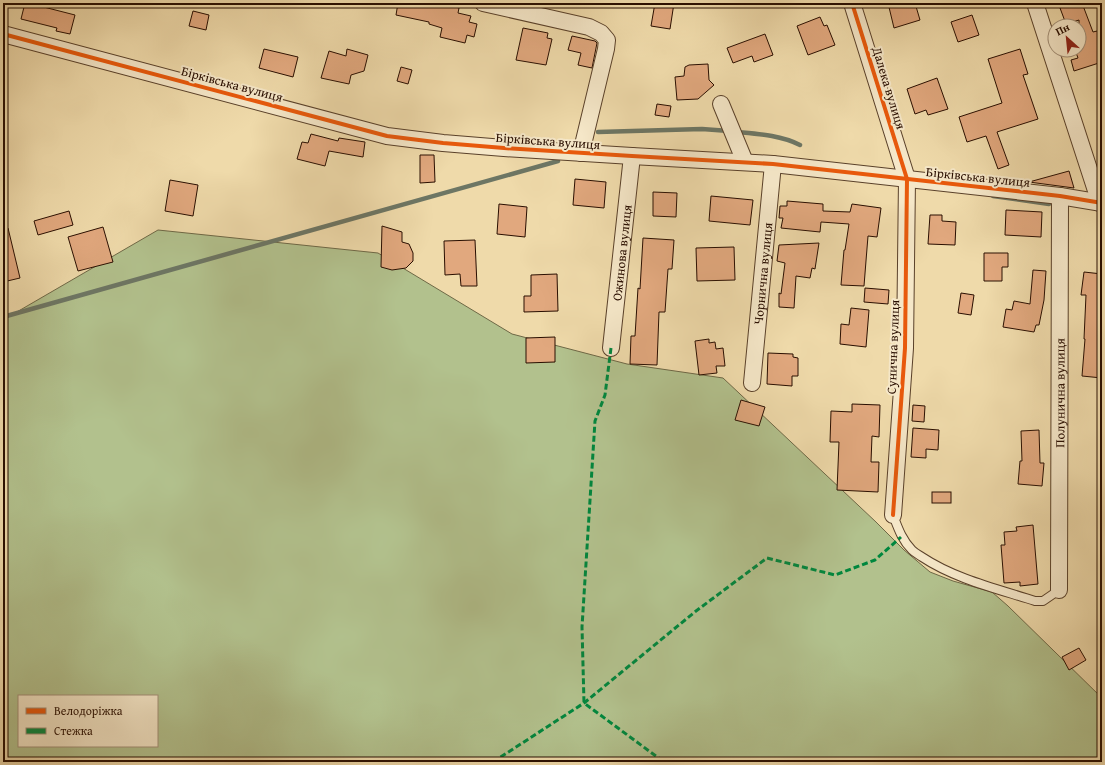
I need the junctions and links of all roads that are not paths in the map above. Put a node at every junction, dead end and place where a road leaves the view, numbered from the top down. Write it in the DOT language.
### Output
graph roads {
  1 [pos="483,3"];
  2 [pos="852,3"];
  3 [pos="1035,3"];
  4 [pos="3,34"];
  5 [pos="721,104"];
  6 [pos="581,153"];
  7 [pos="632,156"];
  8 [pos="744,162"];
  9 [pos="773,164"];
  10 [pos="907,179"];
  11 [pos="1060,196"];
  12 [pos="1101,203"];
  13 [pos="611,348"];
  14 [pos="752,383"];
  15 [pos="893,515"];
  16 [pos="1059,590"];
  1 -- 6 [label="street"];
  2 -- 10 [label="street, Далека вулиця"];
  3 -- 12 [label="street"];
  4 -- 6 [label="street, Бірківська вулиця"];
  5 -- 8 [label="street"];
  6 -- 7 [label="street, Бірківська вулиця"];
  7 -- 8 [label="street, Бірківська вулиця"];
  7 -- 13 [label="street, Ожинова вулиця"];
  8 -- 9 [label="street, Бірківська вулиця"];
  9 -- 10 [label="street, Бірківська вулиця"];
  9 -- 14 [label="street, Чорнична вулиця"];
  10 -- 11 [label="street, Бірківська вулиця"];
  10 -- 15 [label="street, Сунична вулиця"];
  11 -- 12 [label="street, Бірківська вулиця"];
  11 -- 16 [label="street, Полунична вулиця"];
  15 -- 16 [label="lane"];
}
